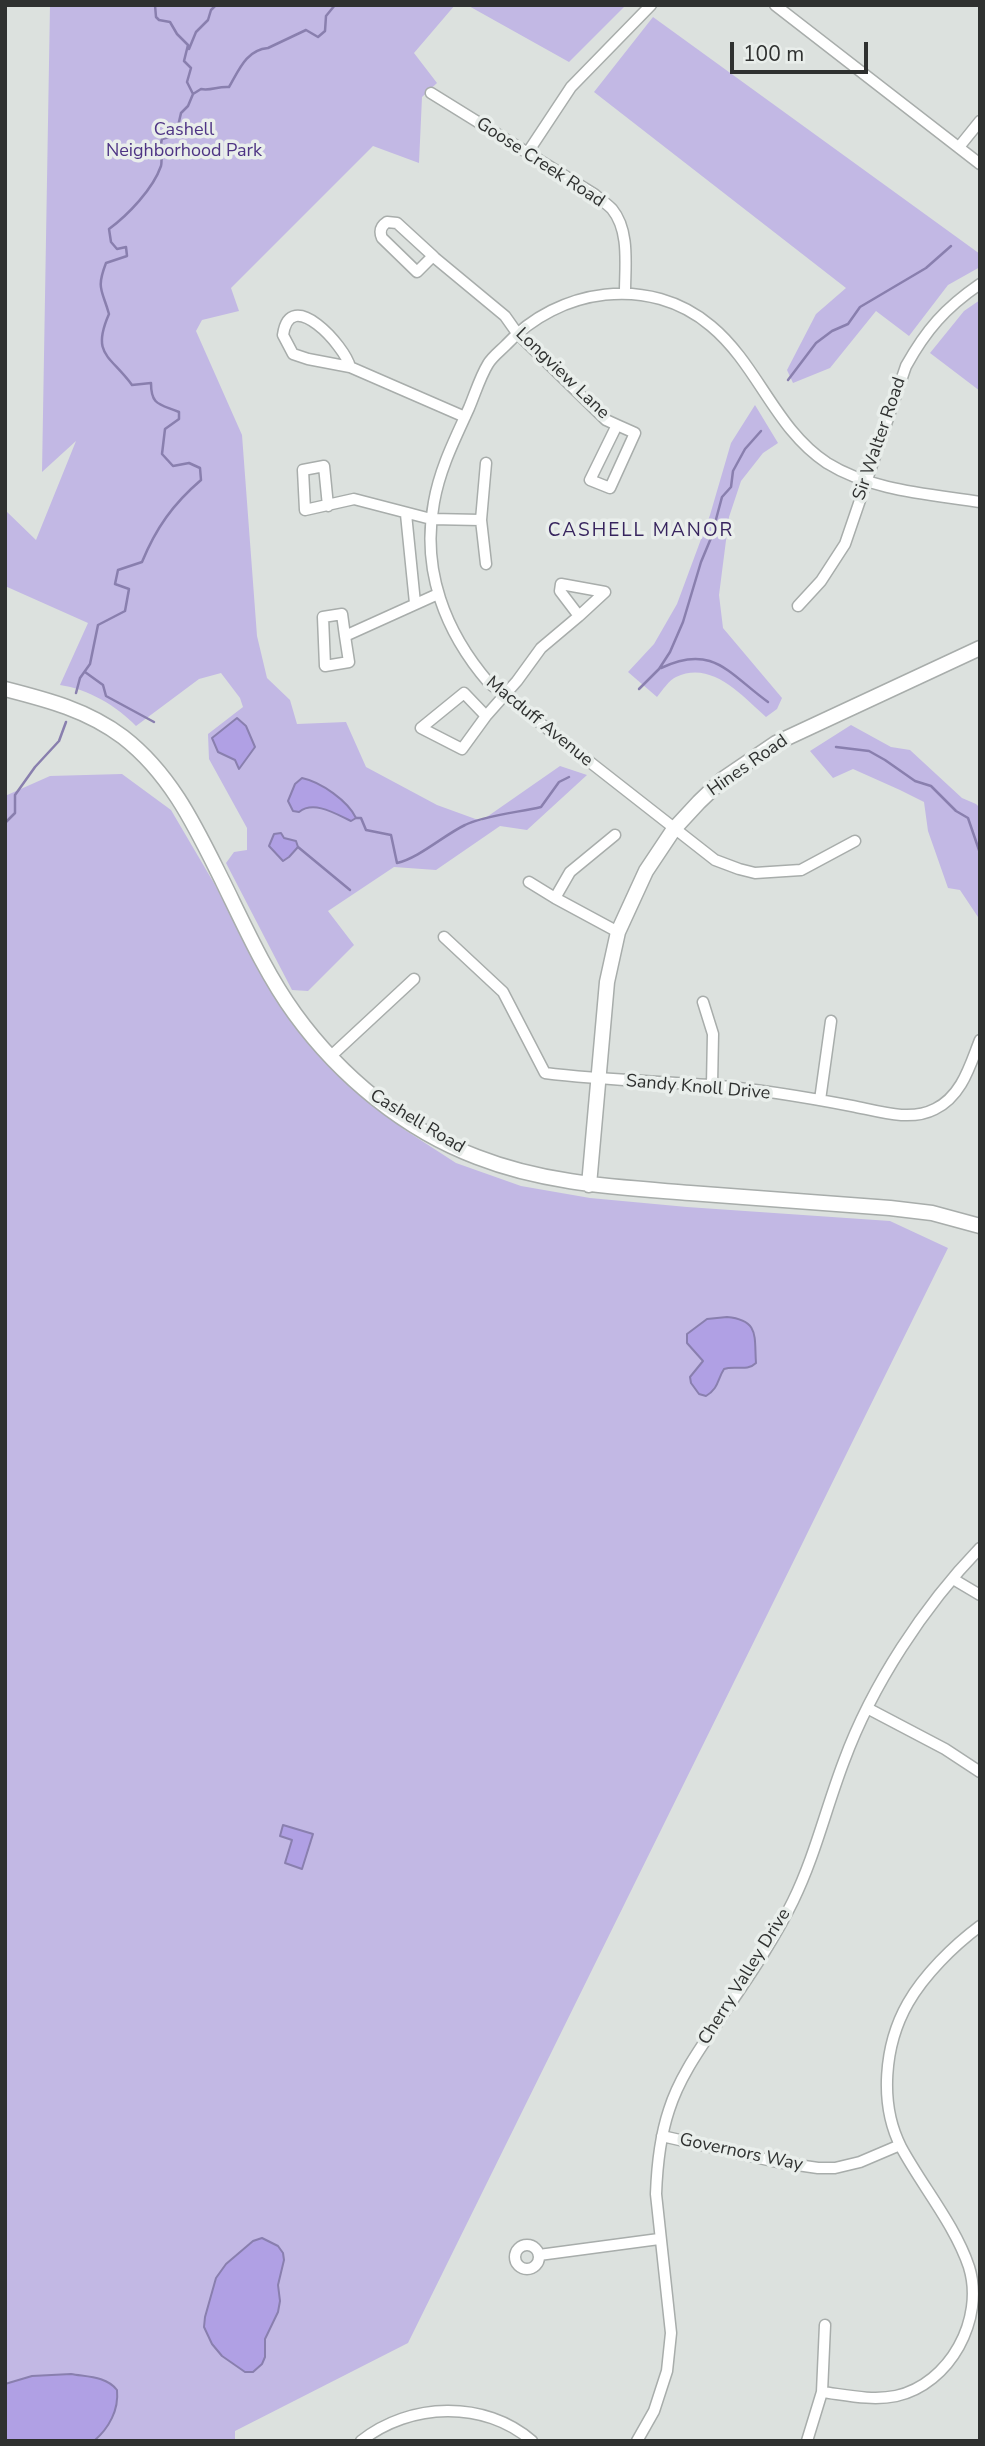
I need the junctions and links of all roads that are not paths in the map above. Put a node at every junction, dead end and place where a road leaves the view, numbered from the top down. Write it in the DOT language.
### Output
graph roads {
  1 [pos="651,5"];
  2 [pos="775,5"];
  3 [pos="431,93"];
  4 [pos="980,121"];
  5 [pos="959,147"];
  6 [pos="528,152"];
  7 [pos="980,164"];
  8 [pos="433,256"];
  9 [pos="980,284"];
  10 [pos="625,292"];
  11 [pos="517,333"];
  12 [pos="349,367"];
  13 [pos="465,417"];
  14 [pos="617,425"];
  15 [pos="486,463"];
  16 [pos="865,481"];
  17 [pos="980,502"];
  18 [pos="328,506"];
  19 [pos="406,514"];
  20 [pos="431,519"];
  21 [pos="481,520"];
  22 [pos="486,564"];
  23 [pos="438,594"];
  24 [pos="415,603"];
  25 [pos="798,606"];
  26 [pos="579,616"];
  27 [pos="345,636"];
  28 [pos="980,648"];
  29 [pos="5,689"];
  30 [pos="504,697"];
  31 [pos="486,716"];
  32 [pos="674,829"];
  33 [pos="615,835"];
  34 [pos="855,841"];
  35 [pos="529,882"];
  36 [pos="555,898"];
  37 [pos="618,932"];
  38 [pos="444,937"];
  39 [pos="414,979"];
  40 [pos="703,1002"];
  41 [pos="831,1021"];
  42 [pos="980,1040"];
  43 [pos="331,1056"];
  44 [pos="598,1080"];
  45 [pos="712,1085"];
  46 [pos="820,1100"];
  47 [pos="589,1185"];
  48 [pos="980,1226"];
  49 [pos="980,1548"];
  50 [pos="953,1579"];
  51 [pos="980,1595"];
  52 [pos="867,1708"];
  53 [pos="980,1772"];
  54 [pos="980,1926"];
  55 [pos="662,2136"];
  56 [pos="900,2145"];
  57 [pos="659,2239"];
  58 [pos="539,2255"];
  59 [pos="825,2326"];
  60 [pos="822,2392"];
  61 [pos="361,2441"];
  62 [pos="532,2441"];
  63 [pos="637,2441"];
  64 [pos="807,2441"];
  1 -- 6 [label="street"];
  2 -- 5 [label="street"];
  3 -- 6 [label="street, Goose Creek Road"];
  4 -- 5 [label="street"];
  5 -- 7 [label="street"];
  6 -- 10 [label="street, Goose Creek Road"];
  8 -- 8 [label="street, Longview Lane"];
  8 -- 11 [label="street, Longview Lane"];
  9 -- 16 [label="street, Sir Walter Road"];
  10 -- 11 [label="street, Macduff Avenue"];
  10 -- 16 [label="street, Macduff Avenue"];
  11 -- 13 [label="street, Macduff Avenue"];
  11 -- 14 [label="street, Longview Lane"];
  12 -- 12 [label="street"];
  12 -- 13 [label="street"];
  13 -- 20 [label="street, Macduff Avenue"];
  14 -- 14 [label="street, Longview Lane"];
  15 -- 21 [label="street"];
  16 -- 17 [label="street, Macduff Avenue"];
  16 -- 25 [label="street, Sir Walter Road"];
  18 -- 19 [label="street"];
  19 -- 20 [label="street"];
  19 -- 24 [label="street"];
  20 -- 21 [label="street"];
  20 -- 23 [label="street, Macduff Avenue"];
  21 -- 22 [label="street"];
  23 -- 24 [label="street"];
  23 -- 30 [label="street, Macduff Avenue"];
  24 -- 27 [label="street"];
  26 -- 30 [label="street"];
  27 -- 27 [label="street"];
  28 -- 32 [label="street, Hines Road"];
  29 -- 43 [label="street, Cashell Road"];
  30 -- 31 [label="street"];
  30 -- 32 [label="street, Macduff Avenue"];
  31 -- 31 [label="street"];
  32 -- 34 [label="street, Macduff Avenue"];
  32 -- 37 [label="street, Hines Road"];
  33 -- 36 [label="street"];
  35 -- 36 [label="street"];
  36 -- 37 [label="street"];
  37 -- 44 [label="street, Hines Road"];
  38 -- 44 [label="street, Sandy Knoll Drive"];
  39 -- 43 [label="street"];
  40 -- 45 [label="street"];
  41 -- 46 [label="street"];
  42 -- 46 [label="street, Sandy Knoll Drive"];
  43 -- 47 [label="street, Cashell Road"];
  44 -- 45 [label="street, Sandy Knoll Drive"];
  44 -- 47 [label="street, Hines Road"];
  45 -- 46 [label="street, Sandy Knoll Drive"];
  47 -- 48 [label="street, Cashell Road"];
  49 -- 50 [label="street, Cherry Valley Drive"];
  50 -- 51 [label="street"];
  50 -- 52 [label="street, Cherry Valley Drive"];
  52 -- 53 [label="street"];
  52 -- 55 [label="street, Cherry Valley Drive"];
  54 -- 56 [label="street"];
  55 -- 56 [label="street, Governors Way"];
  55 -- 57 [label="street, Cherry Valley Drive"];
  56 -- 60 [label="street"];
  57 -- 58 [label="street"];
  57 -- 63 [label="street, Cherry Valley Drive"];
  59 -- 60 [label="street"];
  60 -- 64 [label="street"];
  61 -- 62 [label="street"];
}
